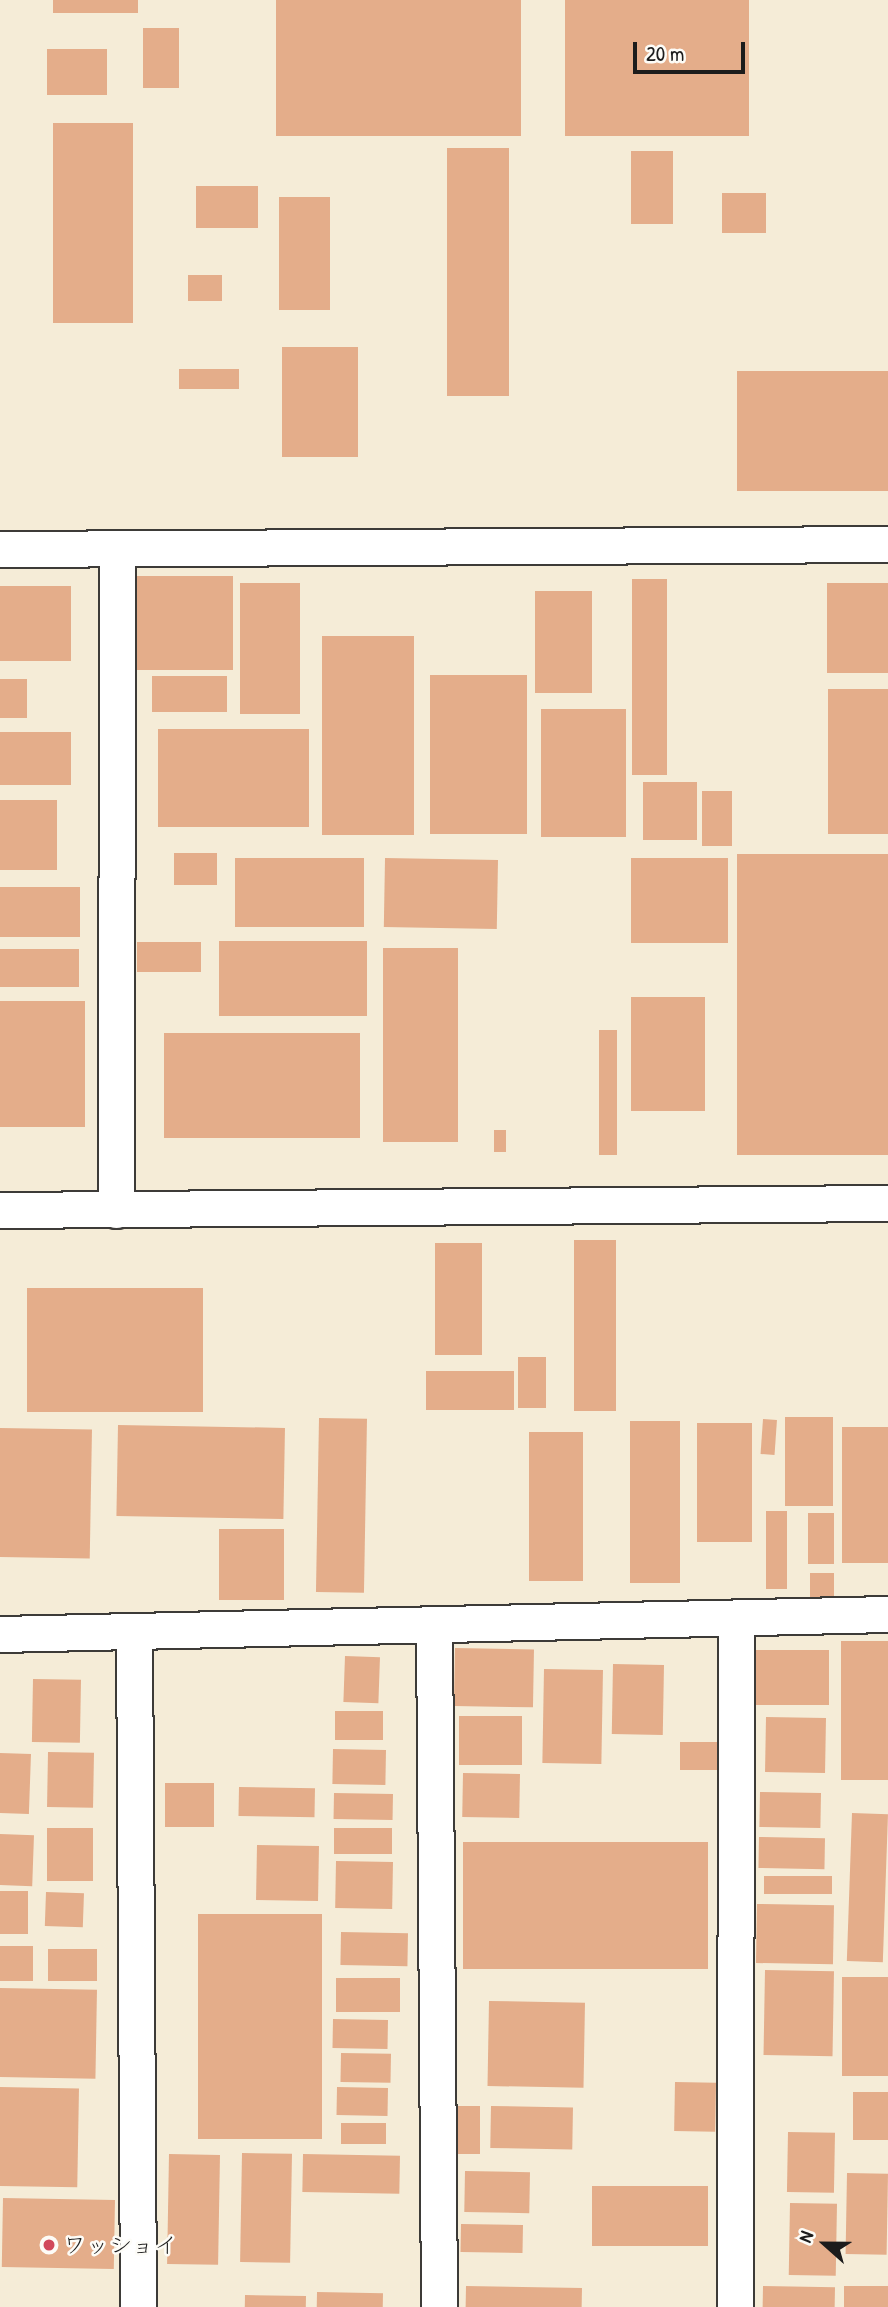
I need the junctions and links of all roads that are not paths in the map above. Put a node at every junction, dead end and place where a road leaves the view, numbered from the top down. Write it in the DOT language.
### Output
graph roads {
  1 [pos="888,544"];
  2 [pos="0,549"];
  3 [pos="117,549"];
  4 [pos="888,1203"];
  5 [pos="0,1210"];
  6 [pos="117,1210"];
  7 [pos="888,1614"];
  8 [pos="736,1618"];
  9 [pos="434,1625"];
  10 [pos="134,1631"];
  11 [pos="0,1634"];
  12 [pos="138,2307"];
  13 [pos="439,2307"];
  14 [pos="735,2307"];
  1 -- 3 [label="street"];
  2 -- 3 [label="street"];
  3 -- 6 [label="street"];
  4 -- 6 [label="street"];
  5 -- 6 [label="street"];
  7 -- 8 [label="street"];
  8 -- 9 [label="street"];
  8 -- 14 [label="street"];
  9 -- 10 [label="street"];
  9 -- 13 [label="street"];
  10 -- 11 [label="street"];
  10 -- 12 [label="street"];
}
